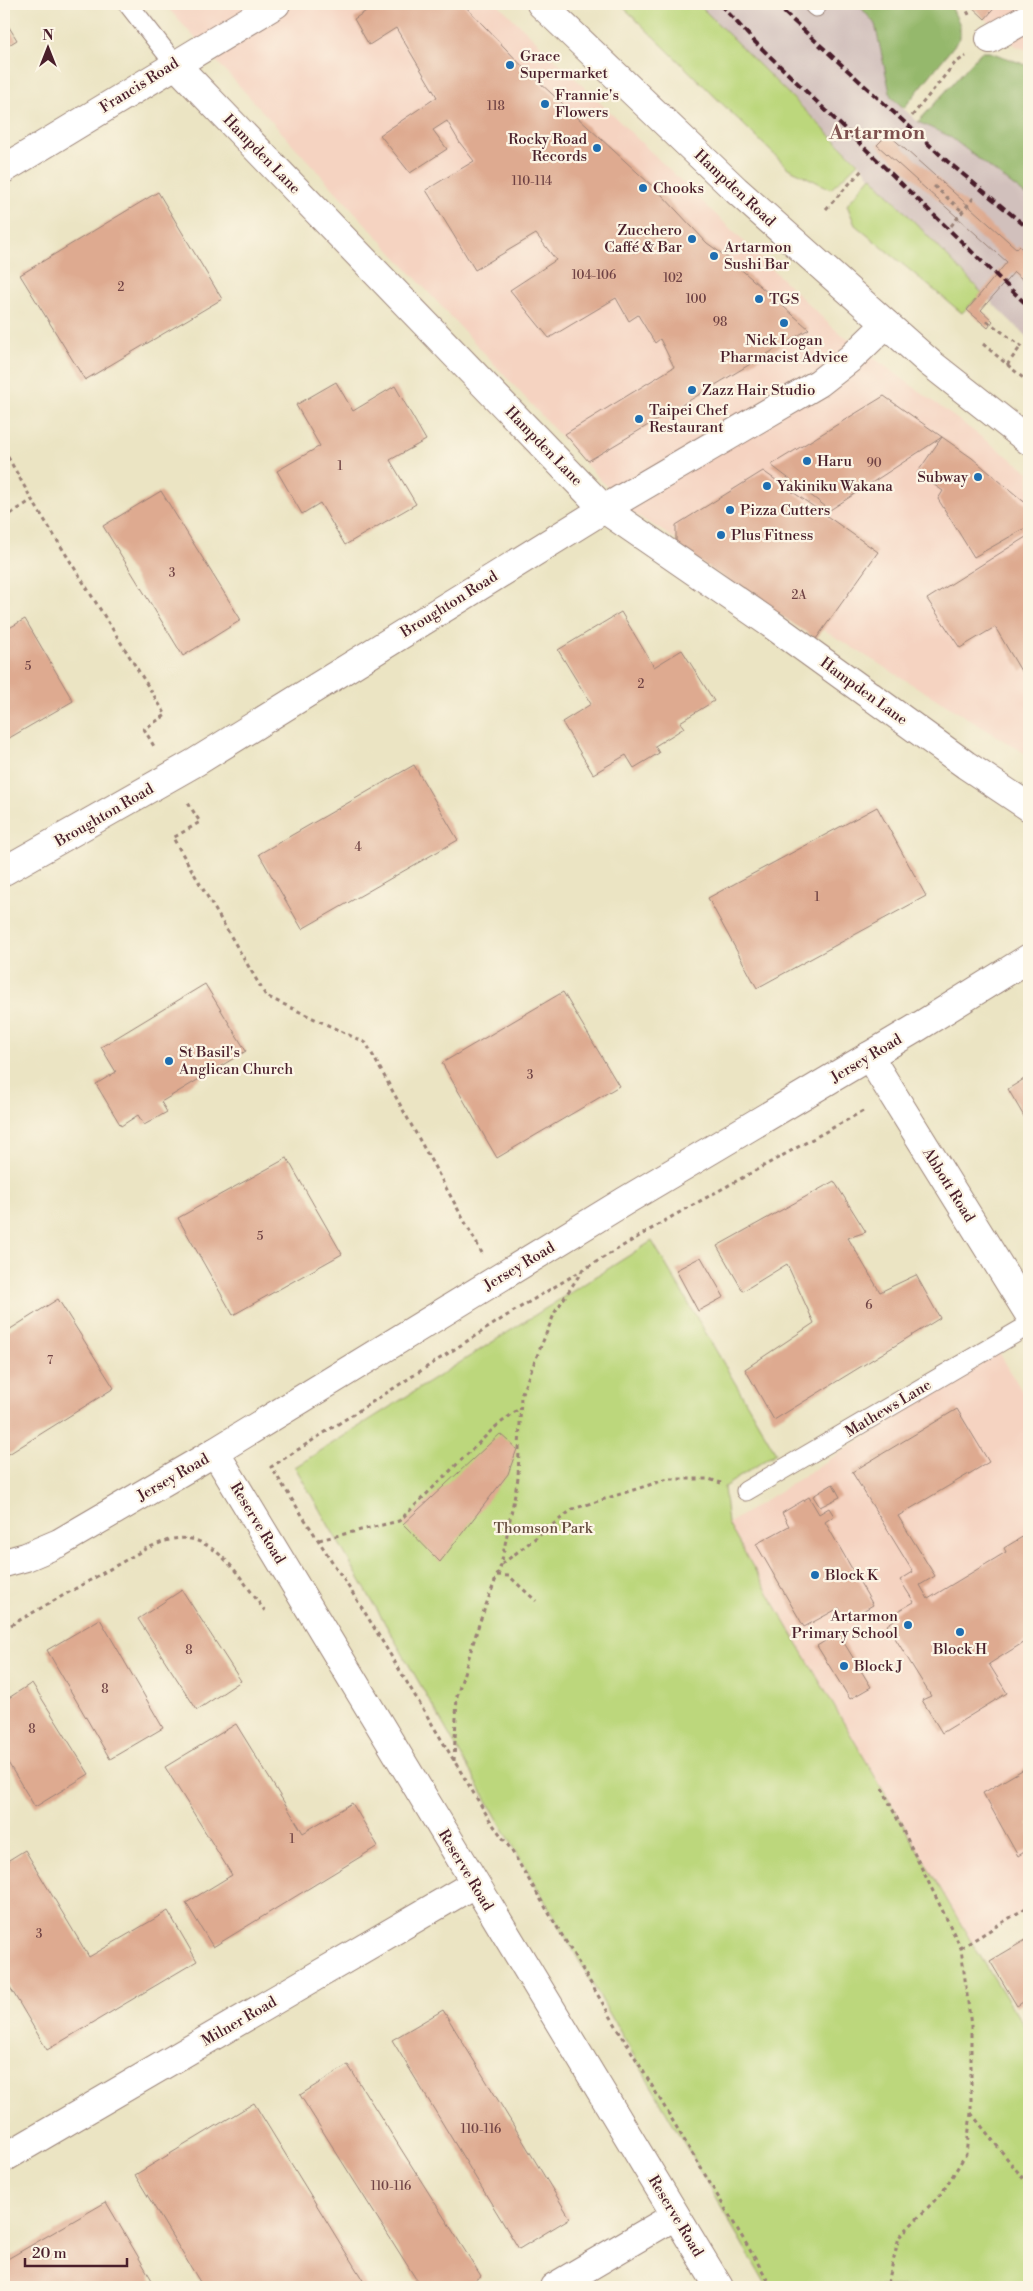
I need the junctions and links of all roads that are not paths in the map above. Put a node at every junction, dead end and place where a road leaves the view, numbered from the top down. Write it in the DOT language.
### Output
graph roads {
  1 [pos="128,4"];
  2 [pos="276,4"];
  3 [pos="541,4"];
  4 [pos="1029,17"];
  5 [pos="990,38"];
  6 [pos="175,64"];
  7 [pos="4,169"];
  8 [pos="886,324"];
  9 [pos="1029,442"];
  10 [pos="604,509"];
  11 [pos="1029,807"];
  12 [pos="4,871"];
  13 [pos="1029,958"];
  14 [pos="869,1056"];
  15 [pos="1029,1314"];
  16 [pos="1029,1325"];
  17 [pos="214,1452"];
  18 [pos="746,1492"];
  19 [pos="4,1563"];
  20 [pos="474,1884"];
  21 [pos="4,2158"];
  22 [pos="675,2216"];
  23 [pos="554,2287"];
  24 [pos="719,2287"];
  1 -- 6 [label="lane, Hampden Lane"];
  2 -- 6 [label="street, Francis Road"];
  3 -- 8 [label="street, Hampden Road"];
  4 -- 5 [label="street"];
  6 -- 7 [label="street, Francis Road"];
  6 -- 10 [label="street, Hampden Lane"];
  8 -- 9 [label="street, Hampden Road"];
  8 -- 10 [label="street, Broughton Road"];
  10 -- 11 [label="street, Hampden Lane"];
  10 -- 12 [label="street, Broughton Road"];
  13 -- 14 [label="street, Jersey Road"];
  14 -- 15 [label="street, Abbott Road"];
  14 -- 17 [label="street, Jersey Road"];
  16 -- 18 [label="lane, Mathews Lane"];
  17 -- 19 [label="street, Jersey Road"];
  17 -- 20 [label="street, Reserve Road"];
  20 -- 21 [label="street, Milner Road"];
  20 -- 22 [label="street, Reserve Road"];
  22 -- 23 [label="street"];
  22 -- 24 [label="street, Reserve Road"];
}
